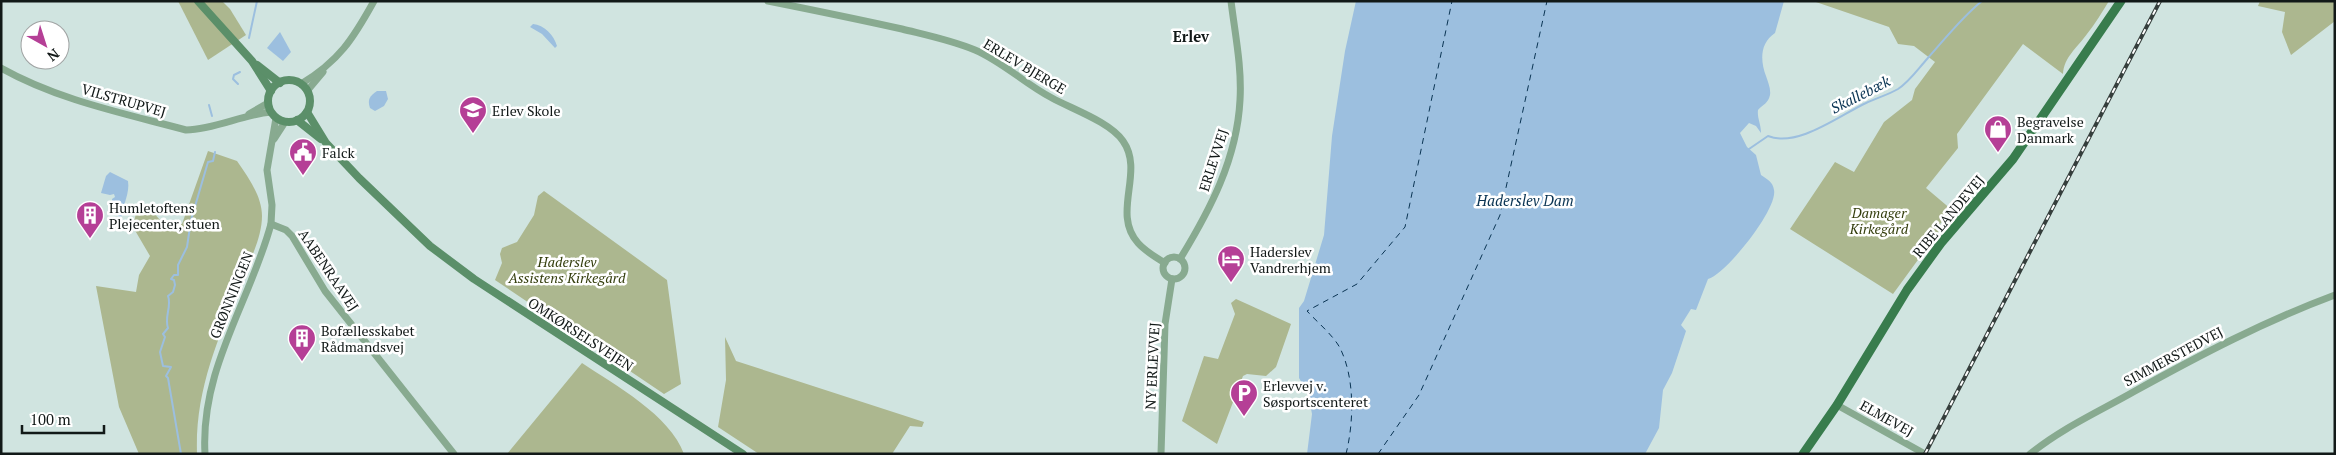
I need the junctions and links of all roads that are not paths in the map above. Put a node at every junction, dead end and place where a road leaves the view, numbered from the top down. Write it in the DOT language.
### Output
graph roads {
  1 [pos="198,1"];
  2 [pos="374,1"];
  3 [pos="768,1"];
  4 [pos="1232,1"];
  5 [pos="2121,1"];
  6 [pos="252,61"];
  7 [pos="331,62"];
  8 [pos="1,68"];
  9 [pos="280,82"];
  10 [pos="301,84"];
  11 [pos="271,91"];
  12 [pos="307,92"];
  13 [pos="268,103"];
  14 [pos="306,112"];
  15 [pos="273,115"];
  16 [pos="244,117"];
  17 [pos="297,120"];
  18 [pos="285,122"];
  19 [pos="326,143"];
  20 [pos="270,146"];
  21 [pos="271,224"];
  22 [pos="1180,259"];
  23 [pos="1165,263"];
  24 [pos="1172,279"];
  25 [pos="2335,295"];
  26 [pos="1837,405"];
  27 [pos="205,454"];
  28 [pos="454,454"];
  29 [pos="744,454"];
  30 [pos="1161,454"];
  31 [pos="1803,454"];
  32 [pos="1925,454"];
  33 [pos="2030,454"];
  1 -- 6 [label="main road"];
  2 -- 7 [label="street"];
  3 -- 23 [label="street, ERLEV BJERGE"];
  4 -- 22 [label="street, ERLEVVEJ"];
  5 -- 26 [label="main road, RIBE LANDEVEJ"];
  6 -- 9 [label="main road"];
  6 -- 11 [label="main road"];
  7 -- 10 [label="street"];
  7 -- 12 [label="street"];
  8 -- 16 [label="street, VILSTRUPVEJ"];
  9 -- 10 [label="main road"];
  9 -- 11 [label="main road"];
  10 -- 12 [label="main road"];
  11 -- 13 [label="main road"];
  12 -- 14 [label="main road"];
  13 -- 15 [label="main road"];
  13 -- 16 [label="street, VILSTRUPVEJ"];
  14 -- 17 [label="main road"];
  14 -- 19 [label="main road, OMKØRSELSVEJEN"];
  15 -- 16 [label="street, VILSTRUPVEJ"];
  15 -- 18 [label="main road"];
  15 -- 20 [label="street, GRØNNINGEN"];
  17 -- 18 [label="main road"];
  17 -- 19 [label="main road, OMKØRSELSVEJEN"];
  18 -- 20 [label="street, GRØNNINGEN"];
  19 -- 29 [label="main road, OMKØRSELSVEJEN"];
  20 -- 21 [label="street, GRØNNINGEN"];
  21 -- 27 [label="street, GRØNNINGEN"];
  21 -- 28 [label="street, AABENRAAVEJ"];
  22 -- 23 [label="street"];
  22 -- 24 [label="street"];
  23 -- 24 [label="street"];
  24 -- 30 [label="street, NY ERLEVVEJ"];
  25 -- 33 [label="street, SIMMERSTEDVEJ"];
  26 -- 31 [label="main road, RIBE LANDEVEJ"];
  26 -- 32 [label="street, ELMEVEJ"];
}
